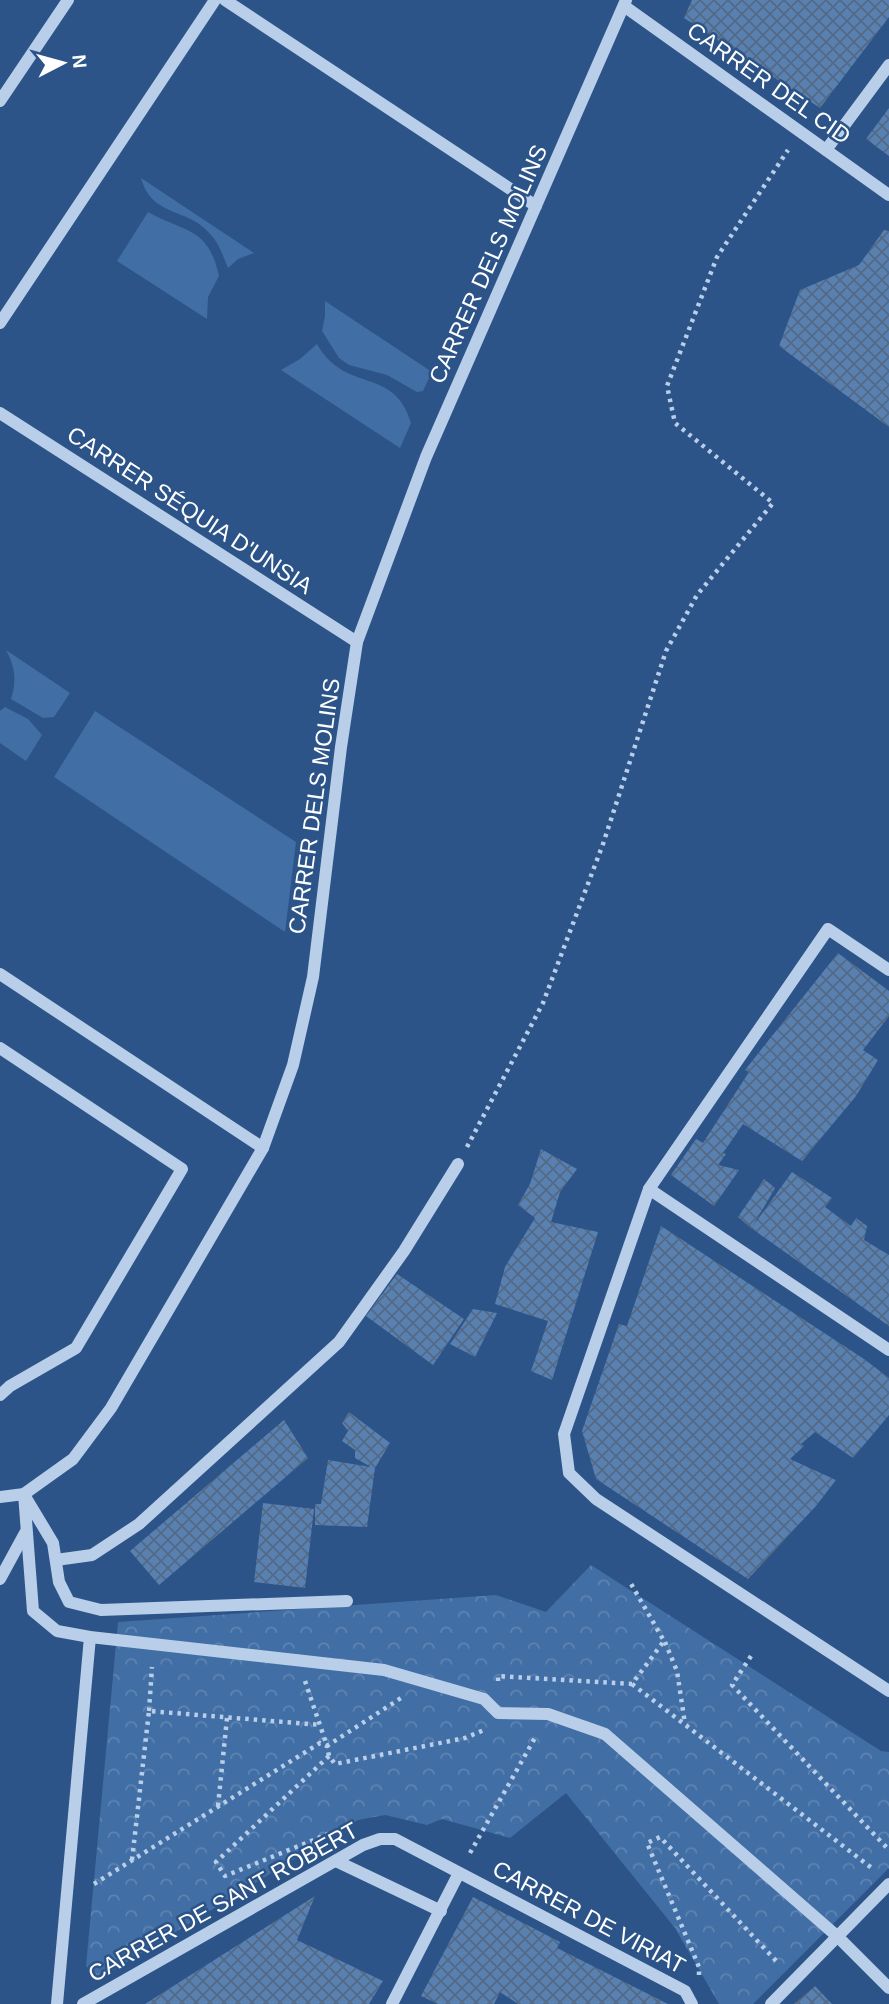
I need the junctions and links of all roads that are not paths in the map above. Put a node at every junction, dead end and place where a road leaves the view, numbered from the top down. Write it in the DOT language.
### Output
graph roads {
  1 [pos="68,0"];
  2 [pos="215,0"];
  3 [pos="225,0"];
  4 [pos="625,3"];
  5 [pos="889,65"];
  6 [pos="0,101"];
  7 [pos="826,150"];
  8 [pos="889,195"];
  9 [pos="536,206"];
  10 [pos="0,323"];
  11 [pos="0,413"];
  12 [pos="357,642"];
  13 [pos="889,970"];
  14 [pos="0,974"];
  15 [pos="0,1048"];
  16 [pos="263,1148"];
  17 [pos="458,1164"];
  18 [pos="649,1189"];
  19 [pos="889,1350"];
  20 [pos="0,1395"];
  21 [pos="24,1494"];
  22 [pos="0,1497"];
  23 [pos="25,1533"];
  24 [pos="56,1560"];
  25 [pos="0,1579"];
  26 [pos="347,1601"];
  27 [pos="90,1637"];
  28 [pos="889,1691"];
  29 [pos="336,1861"];
  30 [pos="459,1873"];
  31 [pos="889,1884"];
  32 [pos="441,1911"];
  33 [pos="838,1937"];
  34 [pos="889,1988"];
  35 [pos="57,2004"];
  36 [pos="83,2004"];
  37 [pos="392,2004"];
  38 [pos="692,2004"];
  39 [pos="771,2004"];
  1 -- 6 [label="street"];
  2 -- 10 [label="street"];
  3 -- 9 [label="street"];
  4 -- 7 [label="street, CARRER DEL CID"];
  4 -- 9 [label="street, CARRER DELS MOLINS"];
  5 -- 7 [label="street"];
  7 -- 8 [label="street, CARRER DEL CID"];
  9 -- 12 [label="street, CARRER DELS MOLINS"];
  11 -- 12 [label="street, CARRER SÉQUIA D'UNSIA"];
  12 -- 16 [label="street, CARRER DELS MOLINS"];
  13 -- 18 [label="street"];
  14 -- 16 [label="street"];
  15 -- 20 [label="street"];
  16 -- 21 [label="street, CARRER DELS MOLINS"];
  17 -- 24 [label="street"];
  18 -- 19 [label="street"];
  18 -- 28 [label="street"];
  21 -- 22 [label="street"];
  21 -- 23 [label="street"];
  21 -- 24 [label="street"];
  23 -- 25 [label="street"];
  23 -- 27 [label="street"];
  24 -- 26 [label="street"];
  27 -- 33 [label="street"];
  27 -- 35 [label="street"];
  29 -- 30 [label="street, CARRER DE SANT ROBERT"];
  29 -- 32 [label="street"];
  29 -- 36 [label="street, CARRER DE SANT ROBERT"];
  30 -- 32 [label="street"];
  30 -- 38 [label="street, CARRER DE VIRIAT"];
  31 -- 33 [label="street"];
  32 -- 37 [label="street"];
  33 -- 34 [label="street"];
  33 -- 39 [label="street"];
}
